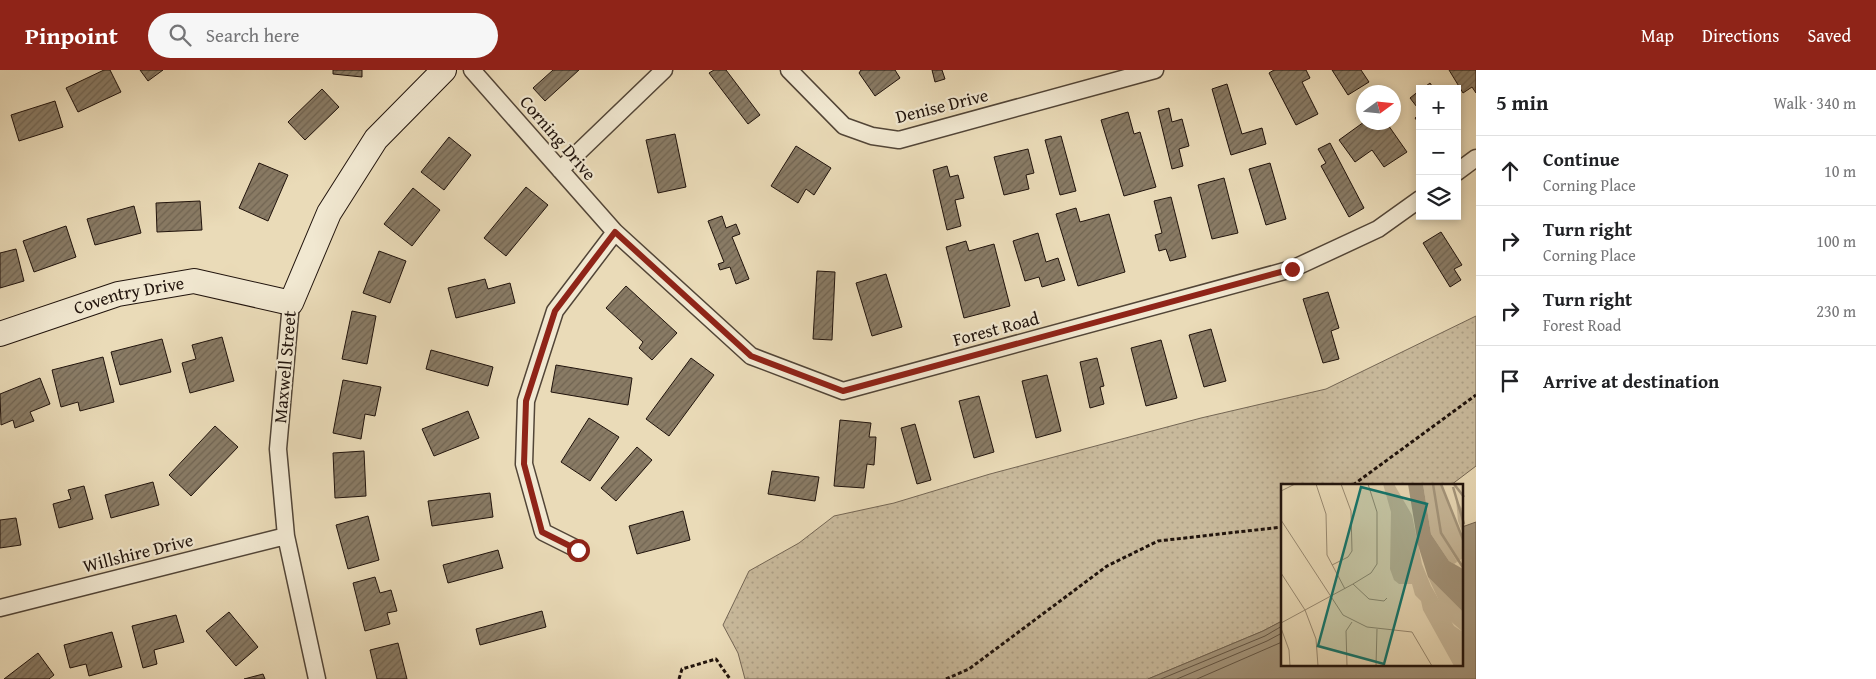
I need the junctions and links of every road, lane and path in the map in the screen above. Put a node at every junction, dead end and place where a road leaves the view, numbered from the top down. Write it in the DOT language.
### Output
graph roads {
  1 [pos="444,70"];
  2 [pos="472,70"];
  3 [pos="664,70"];
  4 [pos="789,70"];
  5 [pos="1155,70"];
  6 [pos="1476,158"];
  7 [pos="1461,169"];
  8 [pos="560,170"];
  9 [pos="1416,202"];
  10 [pos="615,232"];
  11 [pos="291,304"];
  12 [pos="0,334"];
  13 [pos="1476,395"];
  14 [pos="1354,484"];
  15 [pos="1281,527"];
  16 [pos="286,536"];
  17 [pos="578,550"];
  18 [pos="0,608"];
  19 [pos="317,679"];
  20 [pos="679,679"];
  21 [pos="730,679"];
  22 [pos="946,679"];
  1 -- 11 [label="street, Maxwell Street"];
  2 -- 8 [label="street, Corning Drive"];
  3 -- 8 [label="street"];
  4 -- 5 [label="street, Denise Drive"];
  6 -- 7 [label="street"];
  8 -- 10 [label="street, Corning Drive"];
  9 -- 10 [label="street, Forest Road"];
  10 -- 17 [label="street"];
  11 -- 12 [label="street, Coventry Drive"];
  11 -- 16 [label="street, Maxwell Street"];
  13 -- 14 [label="path"];
  15 -- 22 [label="path"];
  16 -- 18 [label="street, Willshire Drive"];
  16 -- 19 [label="street, Maxwell Street"];
  20 -- 21 [label="path"];
}
